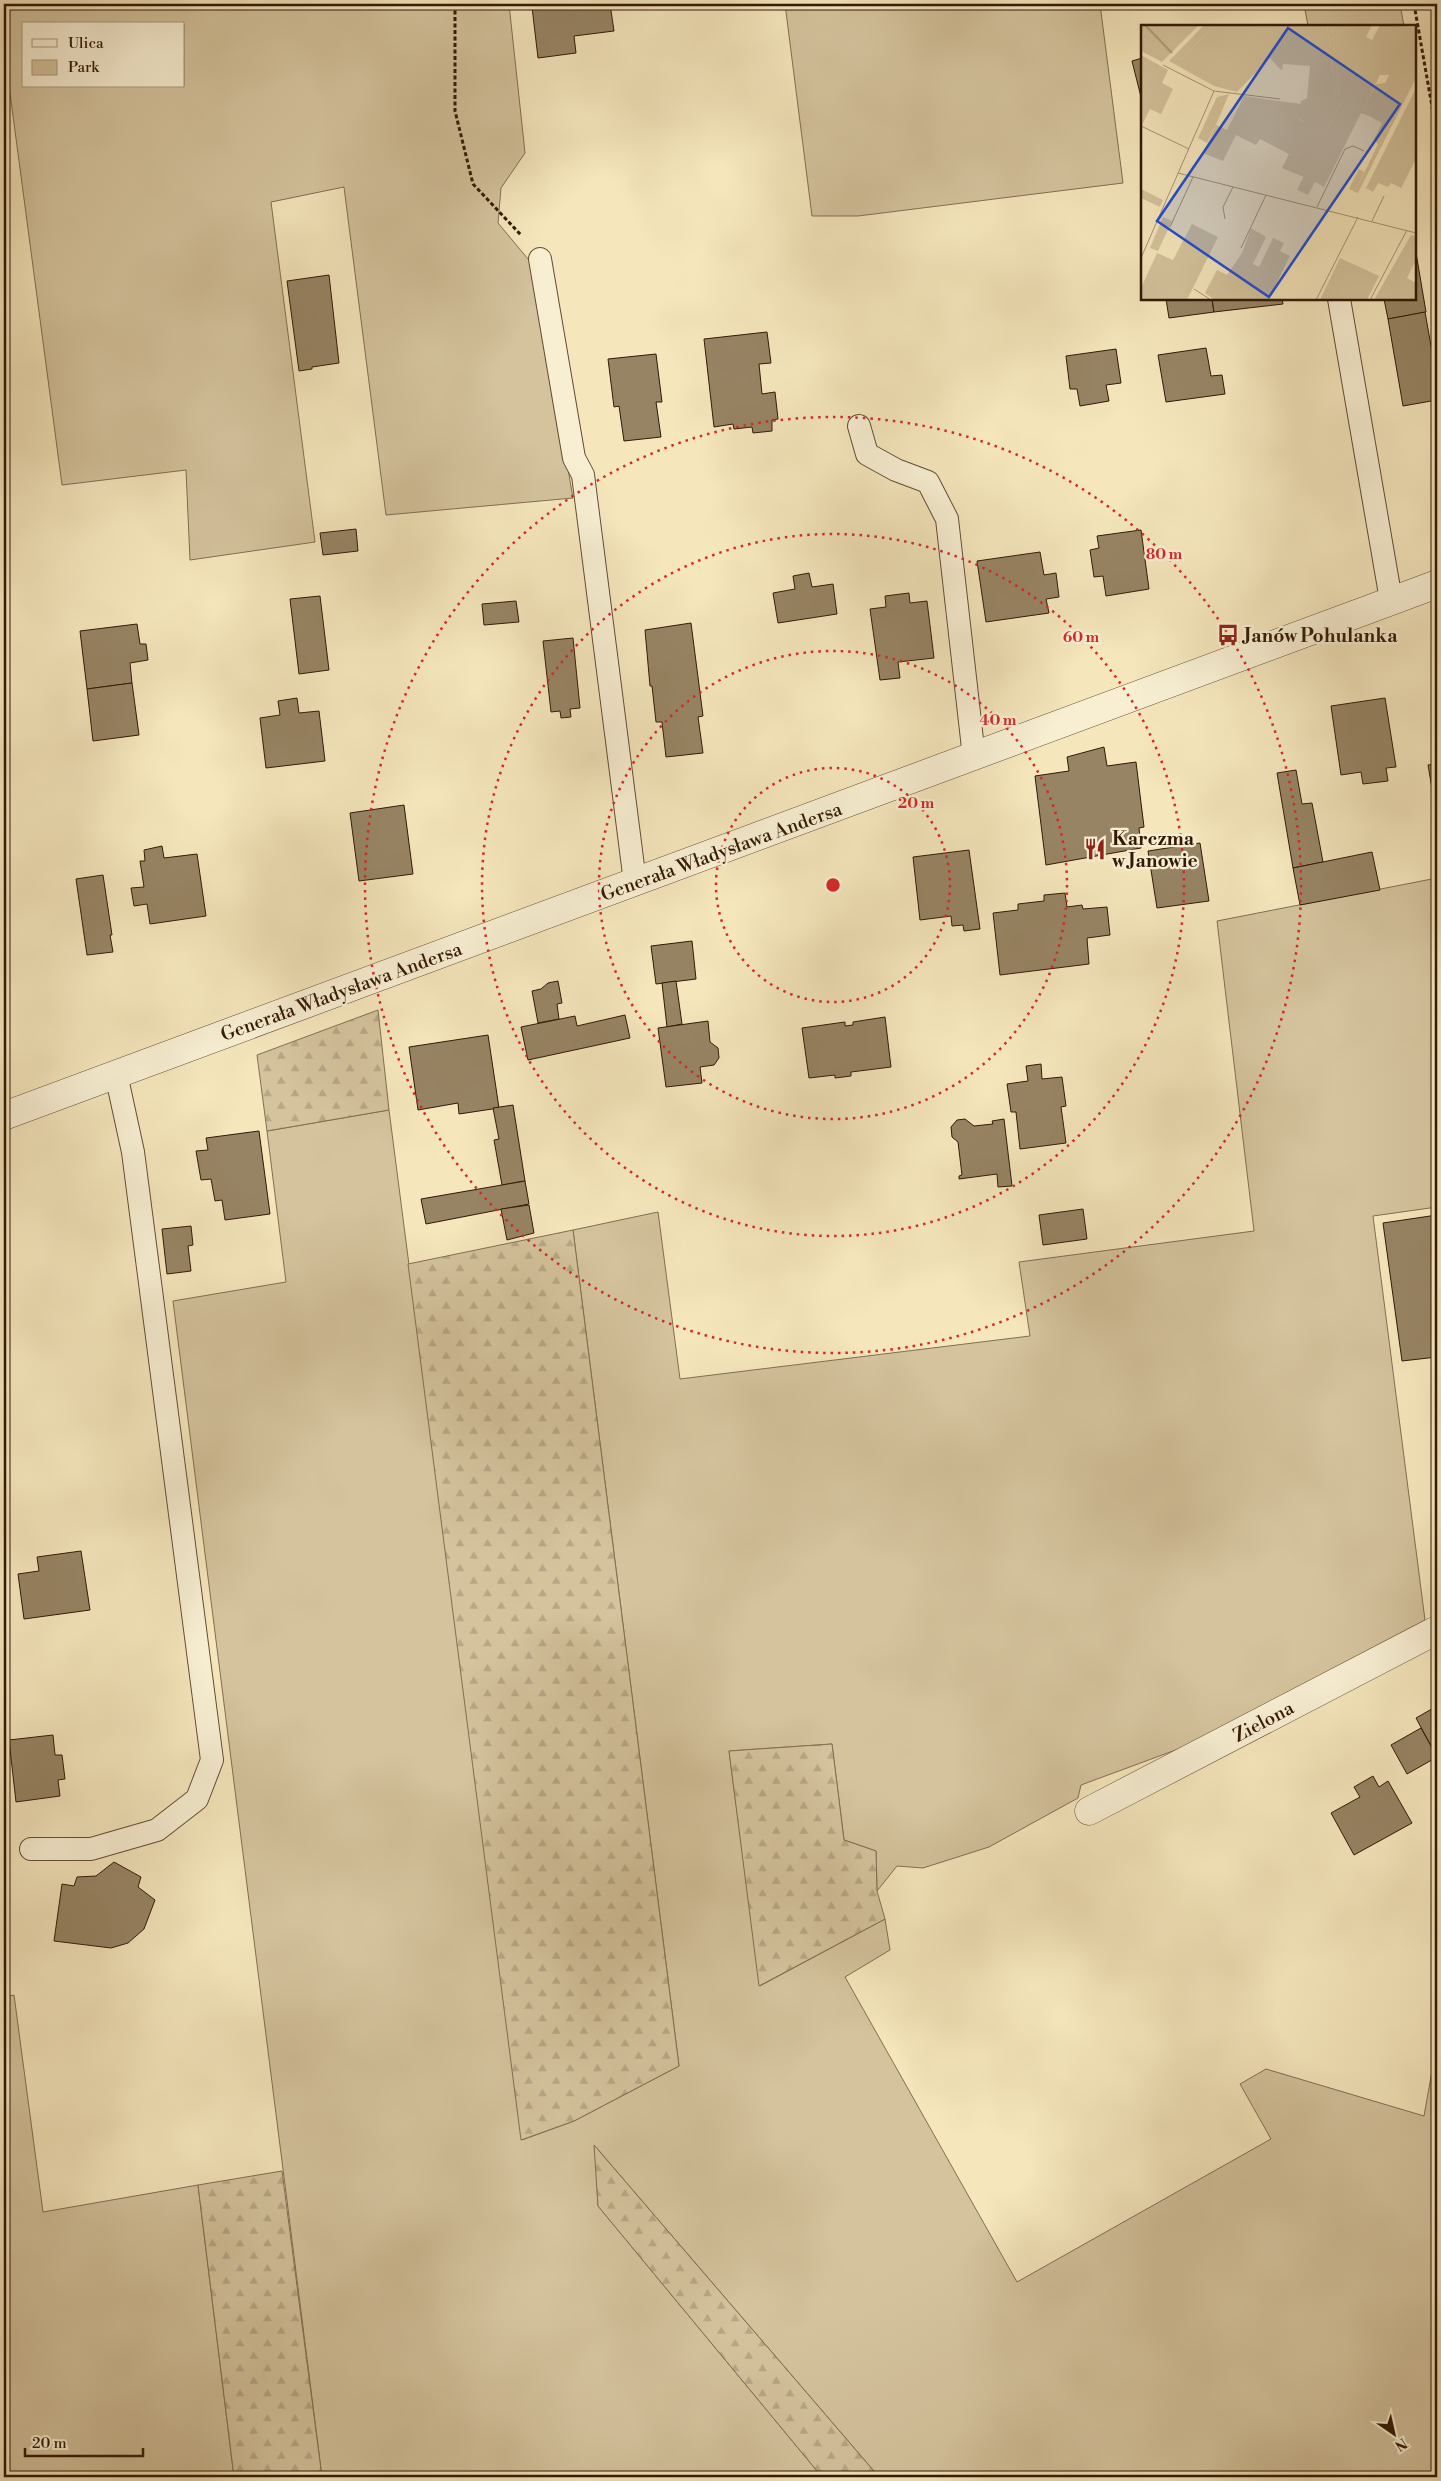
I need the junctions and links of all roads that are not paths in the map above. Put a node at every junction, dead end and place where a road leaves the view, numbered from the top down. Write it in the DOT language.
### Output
graph roads {
  1 [pos="540,259"];
  2 [pos="1340,300"];
  3 [pos="859,426"];
  4 [pos="1437,584"];
  5 [pos="1391,600"];
  6 [pos="974,758"];
  7 [pos="635,882"];
  8 [pos="116,1074"];
  9 [pos="4,1116"];
  10 [pos="1437,1630"];
  11 [pos="1090,1811"];
  12 [pos="31,1849"];
  1 -- 7 [label="lane"];
  2 -- 5 [label="lane"];
  3 -- 6 [label="lane"];
  4 -- 5 [label="street, Generała Władysława Andersa"];
  5 -- 6 [label="street, Generała Władysława Andersa"];
  6 -- 7 [label="street, Generała Władysława Andersa"];
  7 -- 8 [label="street, Generała Władysława Andersa"];
  8 -- 9 [label="street, Generała Władysława Andersa"];
  8 -- 12 [label="lane"];
  10 -- 11 [label="street, Zielona"];
}
